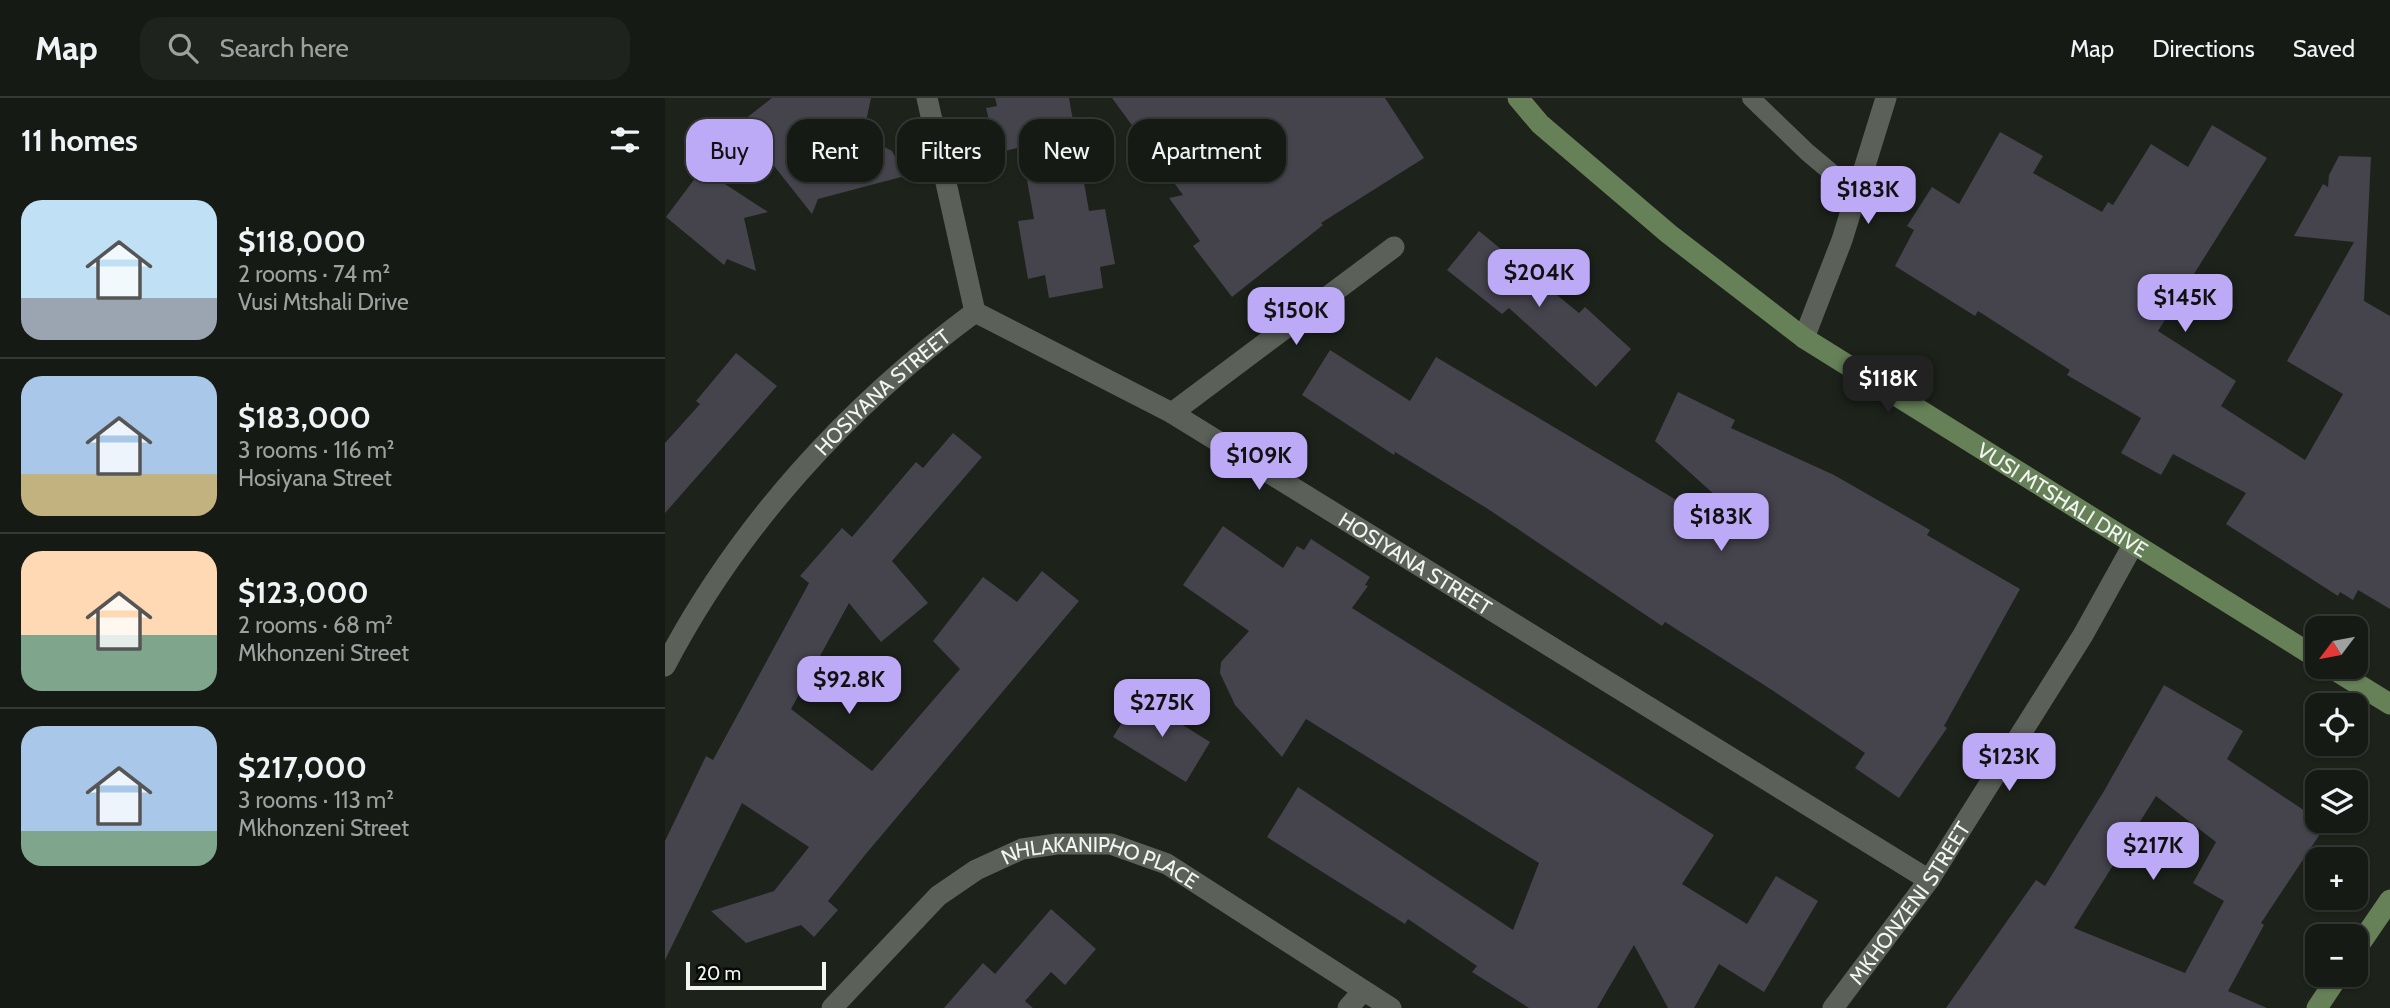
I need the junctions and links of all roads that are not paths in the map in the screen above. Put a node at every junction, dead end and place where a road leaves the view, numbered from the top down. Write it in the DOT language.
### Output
graph roads {
  1 [pos="927,98"];
  2 [pos="1518,98"];
  3 [pos="1751,98"];
  4 [pos="1887,98"];
  5 [pos="1857,194"];
  6 [pos="1394,247"];
  7 [pos="975,312"];
  8 [pos="1804,338"];
  9 [pos="1172,413"];
  10 [pos="2133,545"];
  11 [pos="2305,652"];
  12 [pos="665,666"];
  13 [pos="2349,679"];
  14 [pos="2390,704"];
  15 [pos="1929,880"];
  16 [pos="2390,900"];
  17 [pos="2368,932"];
  18 [pos="2331,987"];
  19 [pos="1363,991"];
  20 [pos="832,1008"];
  21 [pos="1348,1008"];
  22 [pos="1391,1008"];
  23 [pos="1833,1008"];
  24 [pos="2316,1008"];
  1 -- 7 [label="street"];
  2 -- 8 [label="street, VUSI MTSHALI DRIVE"];
  3 -- 5 [label="lane"];
  4 -- 5 [label="street"];
  5 -- 8 [label="street"];
  6 -- 9 [label="street"];
  7 -- 9 [label="street, HOSIYANA STREET"];
  7 -- 12 [label="street, HOSIYANA STREET"];
  8 -- 10 [label="street, VUSI MTSHALI DRIVE"];
  9 -- 15 [label="street, HOSIYANA STREET"];
  10 -- 11 [label="street, VUSI MTSHALI DRIVE"];
  10 -- 15 [label="street, MKHONZENI STREET"];
  13 -- 14 [label="street"];
  15 -- 23 [label="street, MKHONZENI STREET"];
  16 -- 17 [label="street"];
  18 -- 24 [label="street"];
  19 -- 20 [label="street, NHLAKANIPHO PLACE"];
  19 -- 21 [label="street"];
  19 -- 22 [label="street, NHLAKANIPHO PLACE"];
}
